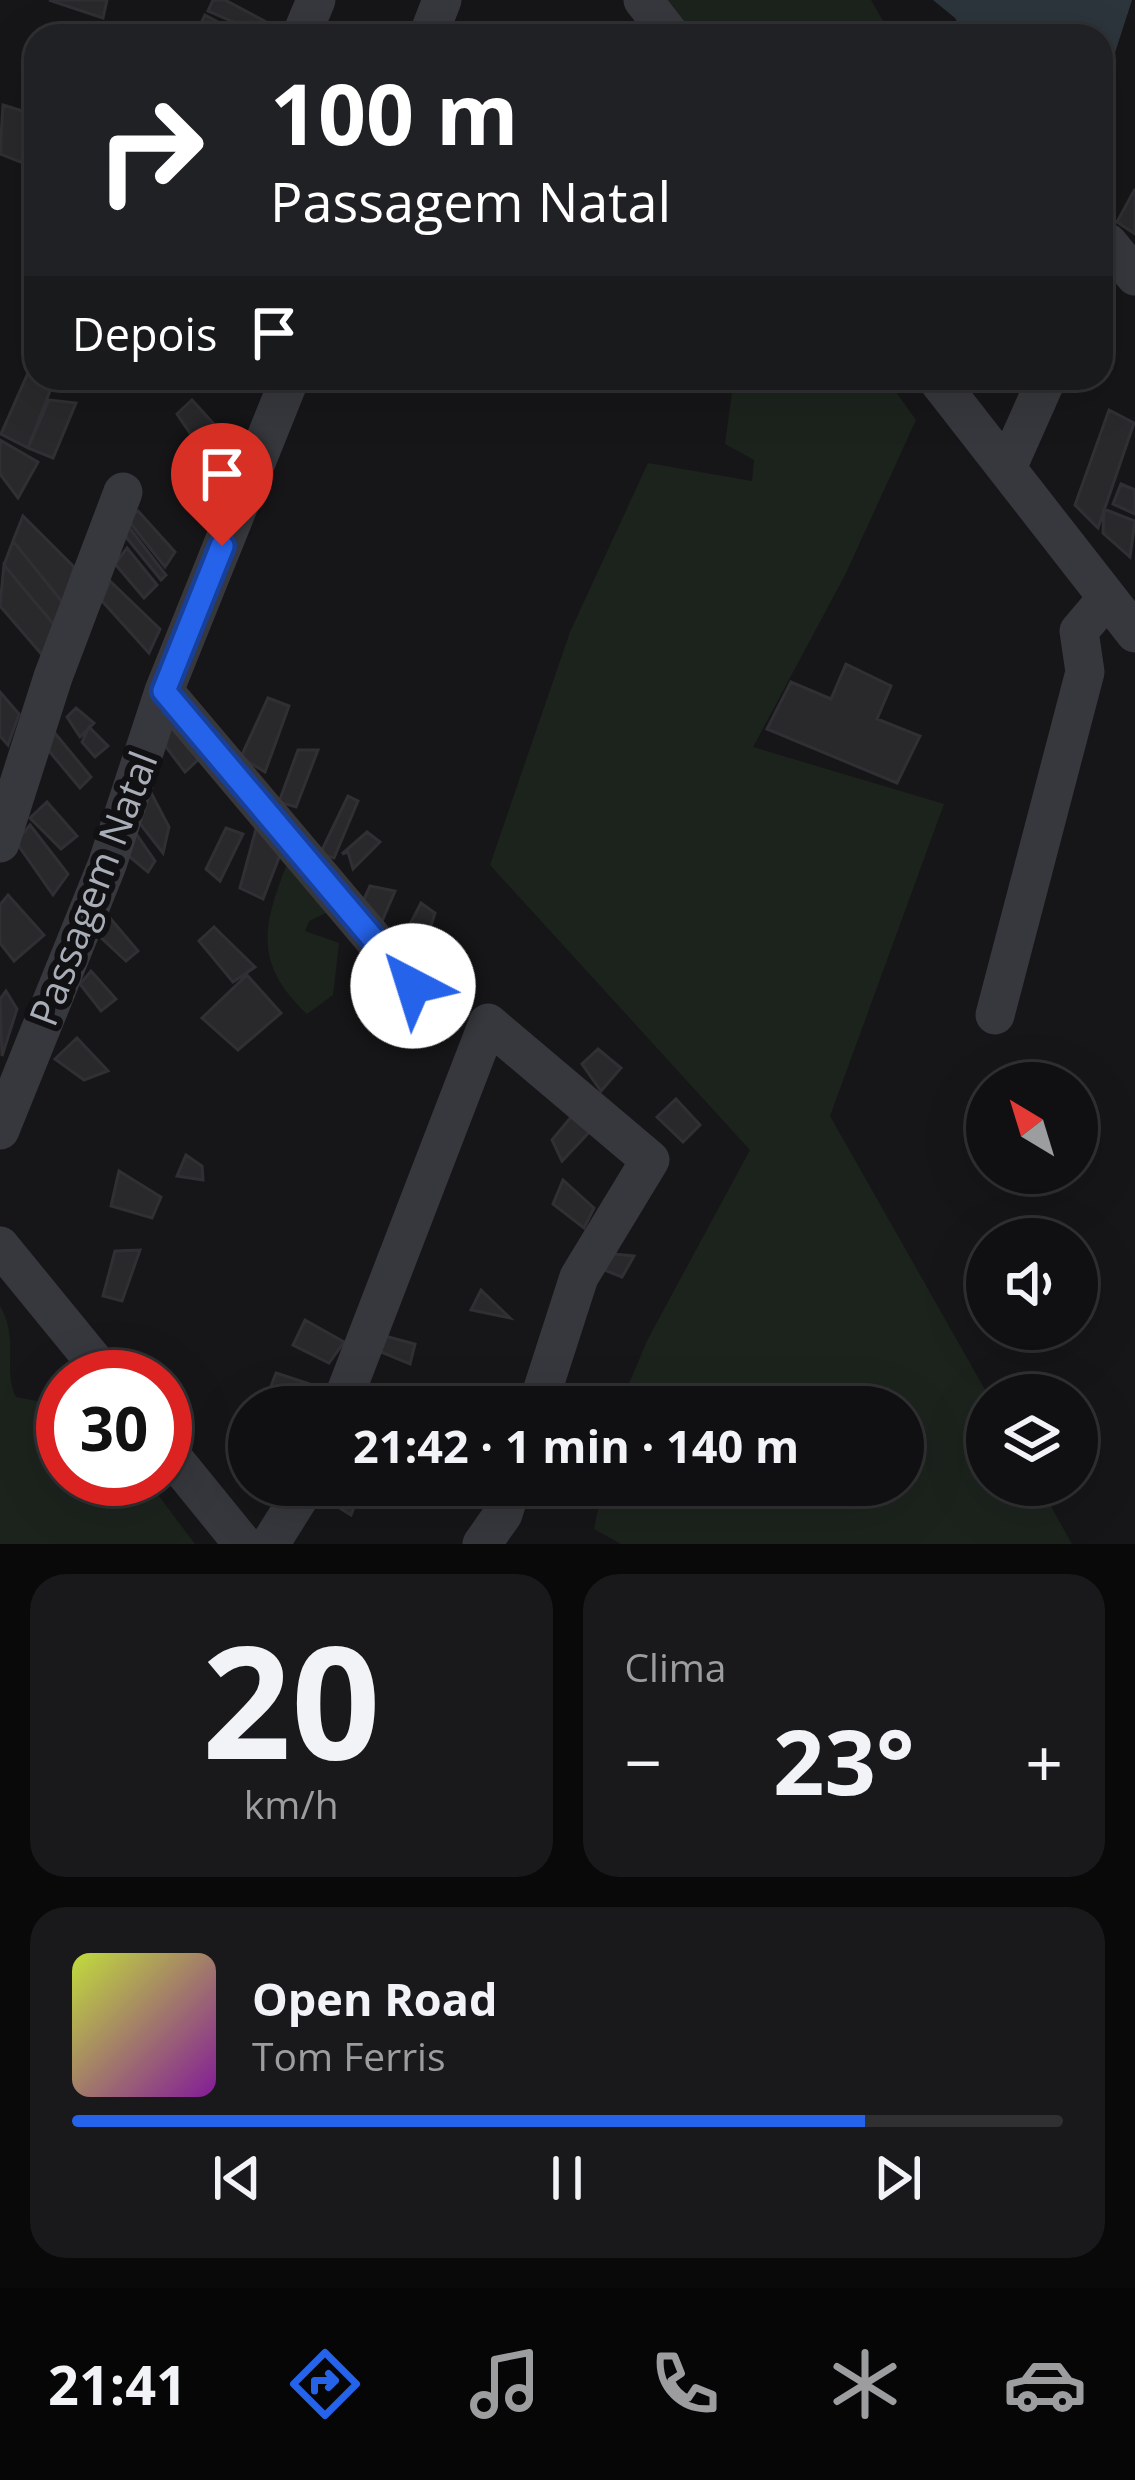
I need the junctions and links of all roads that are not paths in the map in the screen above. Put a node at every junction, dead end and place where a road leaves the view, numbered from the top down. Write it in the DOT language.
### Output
graph roads {
  1 [pos="643,0"];
  2 [pos="662,24"];
  3 [pos="285,390"];
  4 [pos="945,390"];
  5 [pos="1042,390"];
  6 [pos="1007,468"];
  7 [pos="123,492"];
  8 [pos="1106,598"];
  9 [pos="1135,633"];
  10 [pos="164,691"];
  11 [pos="0,843"];
  12 [pos="413,986"];
  13 [pos="995,1015"];
  14 [pos="0,1130"];
  15 [pos="0,1246"];
  16 [pos="85,1350"];
  17 [pos="348,1386"];
  18 [pos="544,1386"];
  19 [pos="192,1481"];
  20 [pos="294,1506"];
  21 [pos="505,1506"];
  22 [pos="243,1544"];
  23 [pos="270,1544"];
  24 [pos="482,1544"];
  1 -- 2 [label="street"];
  3 -- 10 [label="street, Passagem Natal"];
  4 -- 6 [label="street"];
  5 -- 6 [label="street"];
  6 -- 8 [label="street"];
  7 -- 11 [label="street"];
  8 -- 9 [label="street"];
  8 -- 13 [label="street"];
  10 -- 12 [label="street"];
  10 -- 14 [label="street, Passagem Natal"];
  15 -- 16 [label="street"];
  17 -- 18 [label="street"];
  19 -- 22 [label="street"];
  20 -- 23 [label="street"];
  21 -- 24 [label="street"];
}
